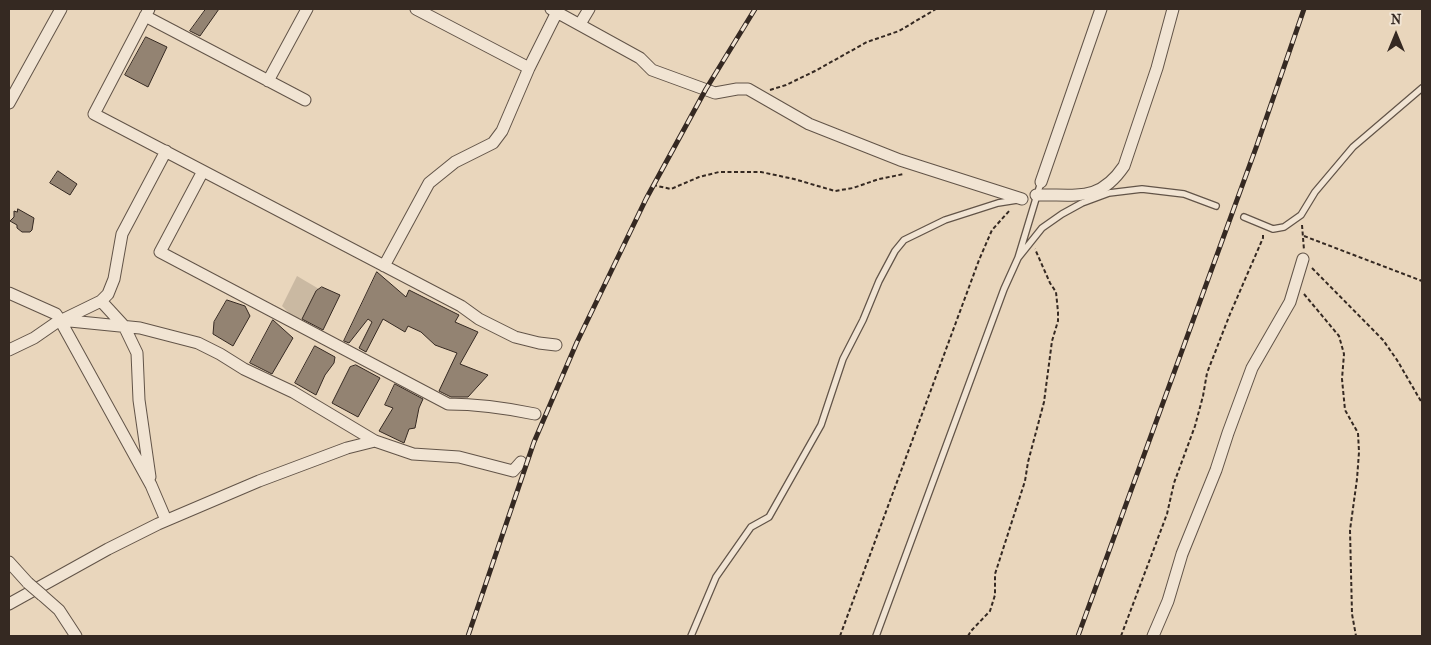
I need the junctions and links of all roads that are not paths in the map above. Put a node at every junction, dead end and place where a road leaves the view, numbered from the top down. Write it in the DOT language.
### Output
graph roads {
  1 [pos="61,9"];
  2 [pos="307,9"];
  3 [pos="416,9"];
  4 [pos="589,9"];
  5 [pos="1101,9"];
  6 [pos="1174,9"];
  7 [pos="554,10"];
  8 [pos="147,12"];
  9 [pos="580,24"];
  10 [pos="528,68"];
  11 [pos="268,81"];
  12 [pos="1422,88"];
  13 [pos="305,100"];
  14 [pos="9,103"];
  15 [pos="166,152"];
  16 [pos="203,171"];
  17 [pos="1041,182"];
  18 [pos="1036,194"];
  19 [pos="1022,200"];
  20 [pos="1216,206"];
  21 [pos="1244,217"];
  22 [pos="1018,258"];
  23 [pos="1303,259"];
  24 [pos="384,266"];
  25 [pos="9,293"];
  26 [pos="102,301"];
  27 [pos="60,320"];
  28 [pos="124,326"];
  29 [pos="556,344"];
  30 [pos="9,350"];
  31 [pos="535,414"];
  32 [pos="375,441"];
  33 [pos="521,462"];
  34 [pos="151,485"];
  35 [pos="166,520"];
  36 [pos="9,562"];
  37 [pos="9,604"];
  38 [pos="76,636"];
  39 [pos="691,636"];
  40 [pos="876,636"];
  41 [pos="1153,636"];
  1 -- 14 [label="street"];
  2 -- 11 [label="street"];
  3 -- 10 [label="street"];
  4 -- 9 [label="street"];
  5 -- 17 [label="street"];
  6 -- 18 [label="street"];
  7 -- 9 [label="street"];
  7 -- 10 [label="street"];
  8 -- 11 [label="street"];
  8 -- 15 [label="street"];
  9 -- 19 [label="street"];
  10 -- 24 [label="street"];
  11 -- 13 [label="street"];
  12 -- 21 [label="lane"];
  15 -- 16 [label="street"];
  15 -- 26 [label="street"];
  16 -- 24 [label="street"];
  16 -- 31 [label="street"];
  17 -- 18 [label="lane"];
  18 -- 22 [label="lane"];
  19 -- 39 [label="lane"];
  20 -- 22 [label="lane"];
  22 -- 40 [label="lane"];
  23 -- 41 [label="street"];
  24 -- 29 [label="street"];
  25 -- 27 [label="street"];
  26 -- 27 [label="street"];
  26 -- 28 [label="street"];
  27 -- 28 [label="street"];
  27 -- 30 [label="street"];
  27 -- 34 [label="street"];
  28 -- 32 [label="street"];
  28 -- 34 [label="street"];
  32 -- 33 [label="street"];
  32 -- 35 [label="street"];
  34 -- 35 [label="street"];
  35 -- 37 [label="street"];
  36 -- 38 [label="street, bridge"];
}
